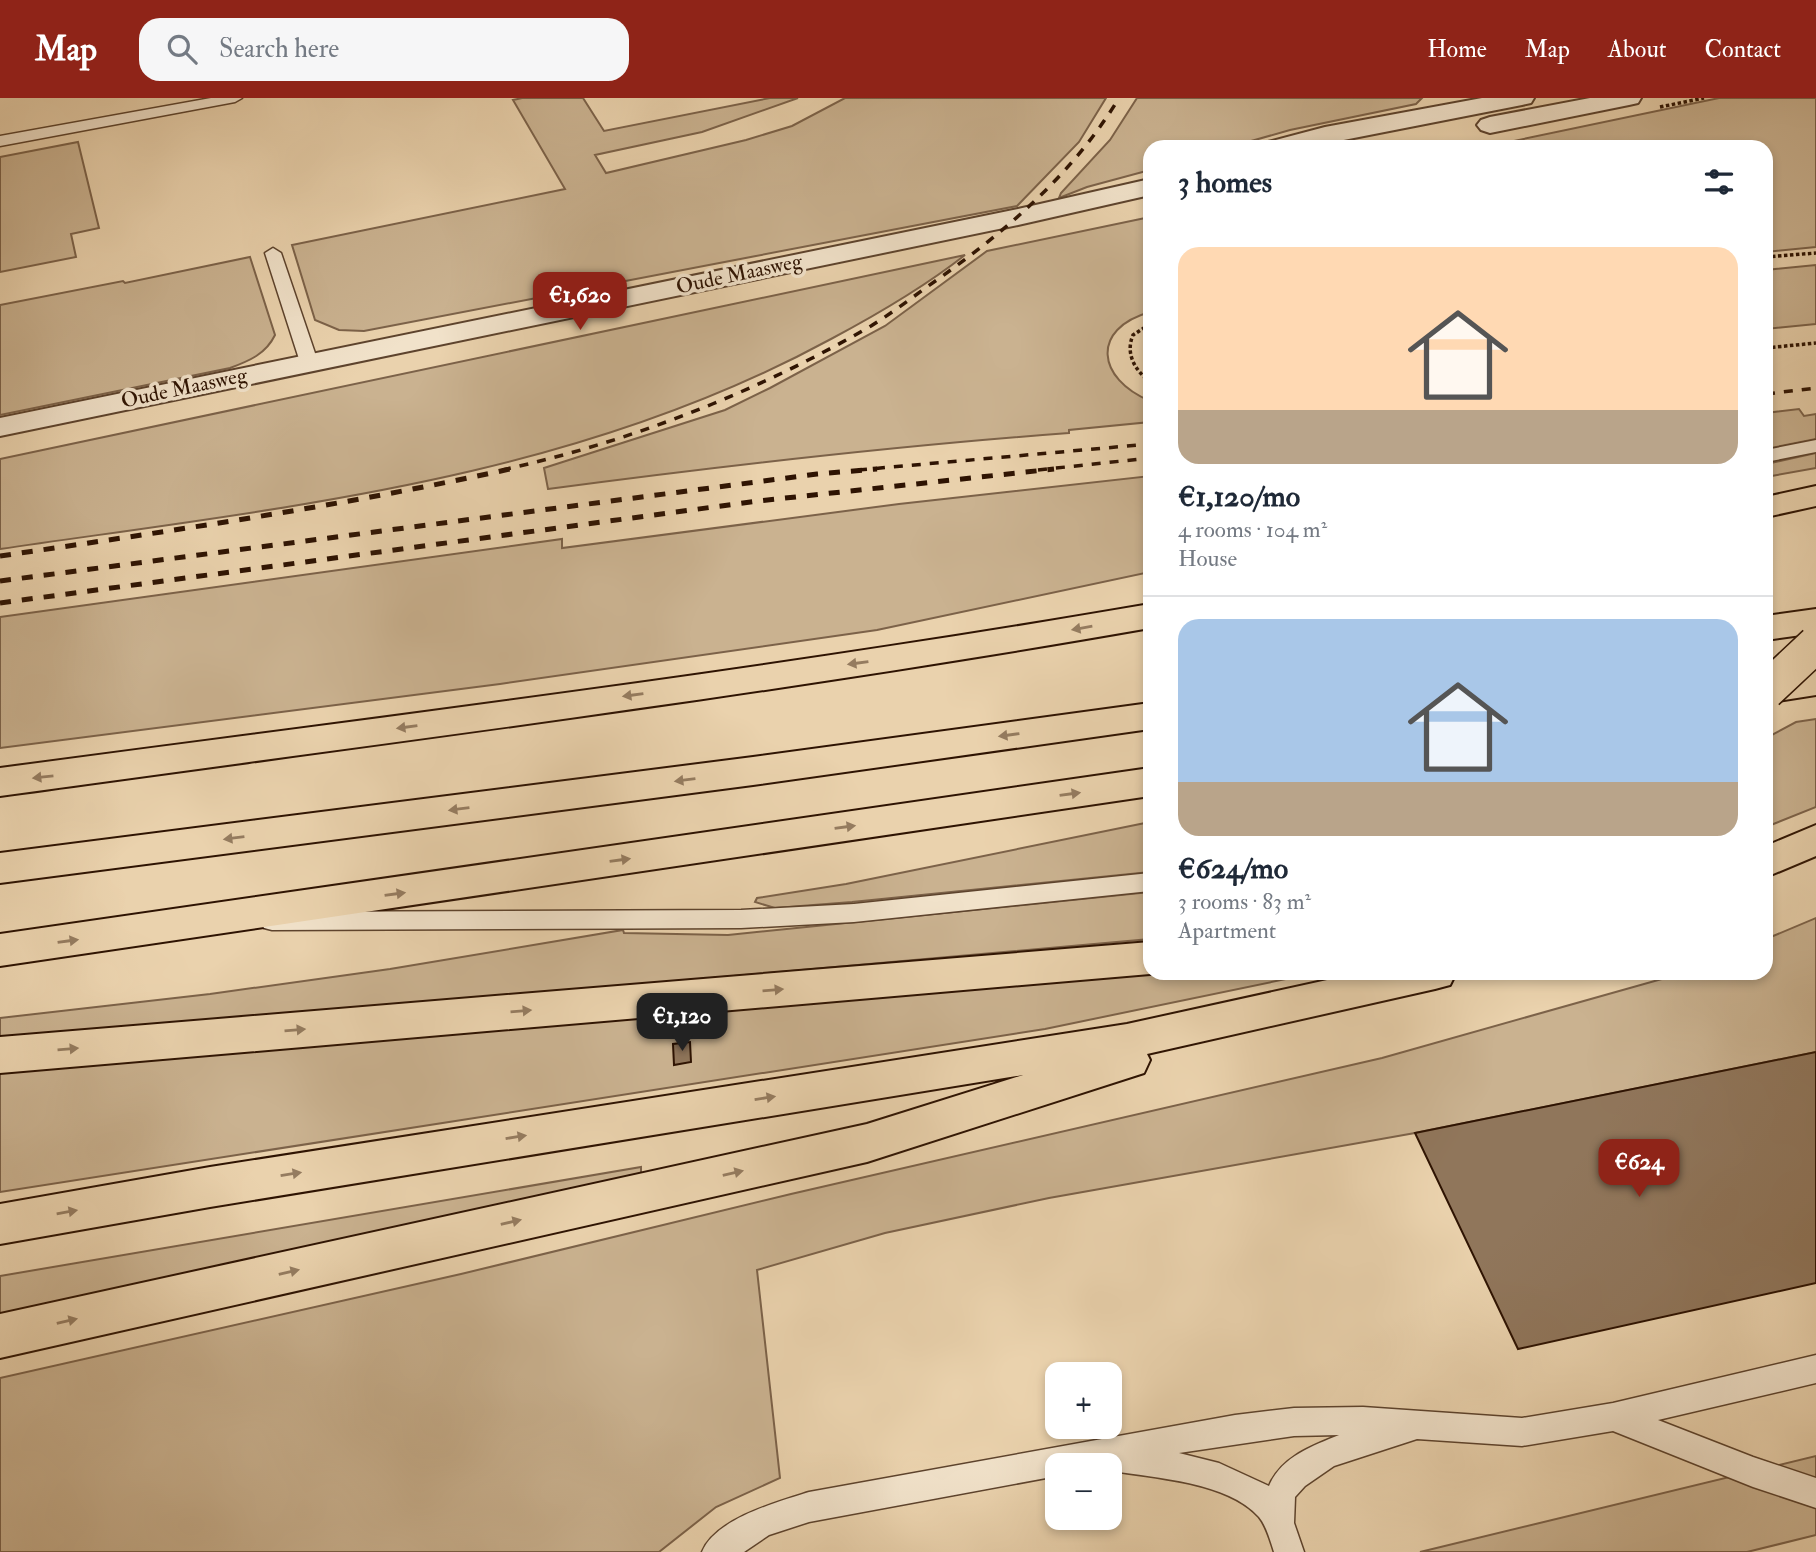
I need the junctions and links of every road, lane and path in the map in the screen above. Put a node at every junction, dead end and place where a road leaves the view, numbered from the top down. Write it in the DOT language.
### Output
graph roads {
  1 [pos="235,98"];
  2 [pos="1629,98"];
  3 [pos="1489,101"];
  4 [pos="1528,104"];
  5 [pos="1305,140"];
  6 [pos="1408,140"];
  7 [pos="0,141"];
  8 [pos="1143,189"];
  9 [pos="273,253"];
  10 [pos="1816,253"];
  11 [pos="1773,256"];
  12 [pos="1143,328"];
  13 [pos="1816,343"];
  14 [pos="1773,347"];
  15 [pos="309,362"];
  16 [pos="1143,376"];
  17 [pos="0,427"];
  18 [pos="1816,446"];
  19 [pos="1773,455"];
  20 [pos="1816,496"];
  21 [pos="1773,505"];
  22 [pos="1143,617"];
  23 [pos="1816,621"];
  24 [pos="1773,627"];
  25 [pos="1816,644"];
  26 [pos="1816,683"];
  27 [pos="1773,684"];
  28 [pos="1773,690"];
  29 [pos="1143,717"];
  30 [pos="0,782"];
  31 [pos="1143,783"];
  32 [pos="1816,840"];
  33 [pos="1773,859"];
  34 [pos="0,868"];
  35 [pos="1143,883"];
  36 [pos="206,922"];
  37 [pos="0,950"];
  38 [pos="1143,959"];
  39 [pos="1405,980"];
  40 [pos="1311,1002"];
  41 [pos="0,1055"];
  42 [pos="0,1224"];
  43 [pos="0,1336"];
  44 [pos="1816,1369"];
  45 [pos="1614,1417"];
  46 [pos="1420,1424"];
  47 [pos="1097,1453"];
  48 [pos="1122,1460"];
  49 [pos="1045,1463"];
  50 [pos="1816,1493"];
  51 [pos="1279,1524"];
  52 [pos="717,1552"];
  53 [pos="1289,1552"];
  1 -- 7 [label="lane"];
  2 -- 4 [label="street"];
  3 -- 4 [label="street"];
  3 -- 5 [label="street"];
  4 -- 6 [label="street"];
  8 -- 15 [label="street, Oude Maasweg"];
  9 -- 15 [label="lane"];
  10 -- 11 [label="path"];
  12 -- 16 [label="path"];
  13 -- 14 [label="path"];
  15 -- 17 [label="street, Oude Maasweg"];
  18 -- 19 [label="lane"];
  20 -- 21 [label="highway"];
  22 -- 30 [label="highway, one-way"];
  23 -- 24 [label="highway"];
  25 -- 27 [label="highway, bridge"];
  26 -- 28 [label="highway"];
  29 -- 34 [label="highway, one-way"];
  36 -- 31 [label="highway, one-way"];
  32 -- 33 [label="highway"];
  35 -- 36 [label="lane"];
  37 -- 36 [label="highway, one-way"];
  41 -- 38 [label="highway, one-way"];
  39 -- 40 [label="highway"];
  42 -- 40 [label="highway, one-way"];
  43 -- 40 [label="highway, one-way"];
  44 -- 45 [label="lane"];
  45 -- 46 [label="lane"];
  45 -- 50 [label="lane"];
  46 -- 47 [label="lane"];
  46 -- 51 [label="lane"];
  48 -- 51 [label="lane"];
  49 -- 52 [label="lane"];
  51 -- 53 [label="lane"];
}
